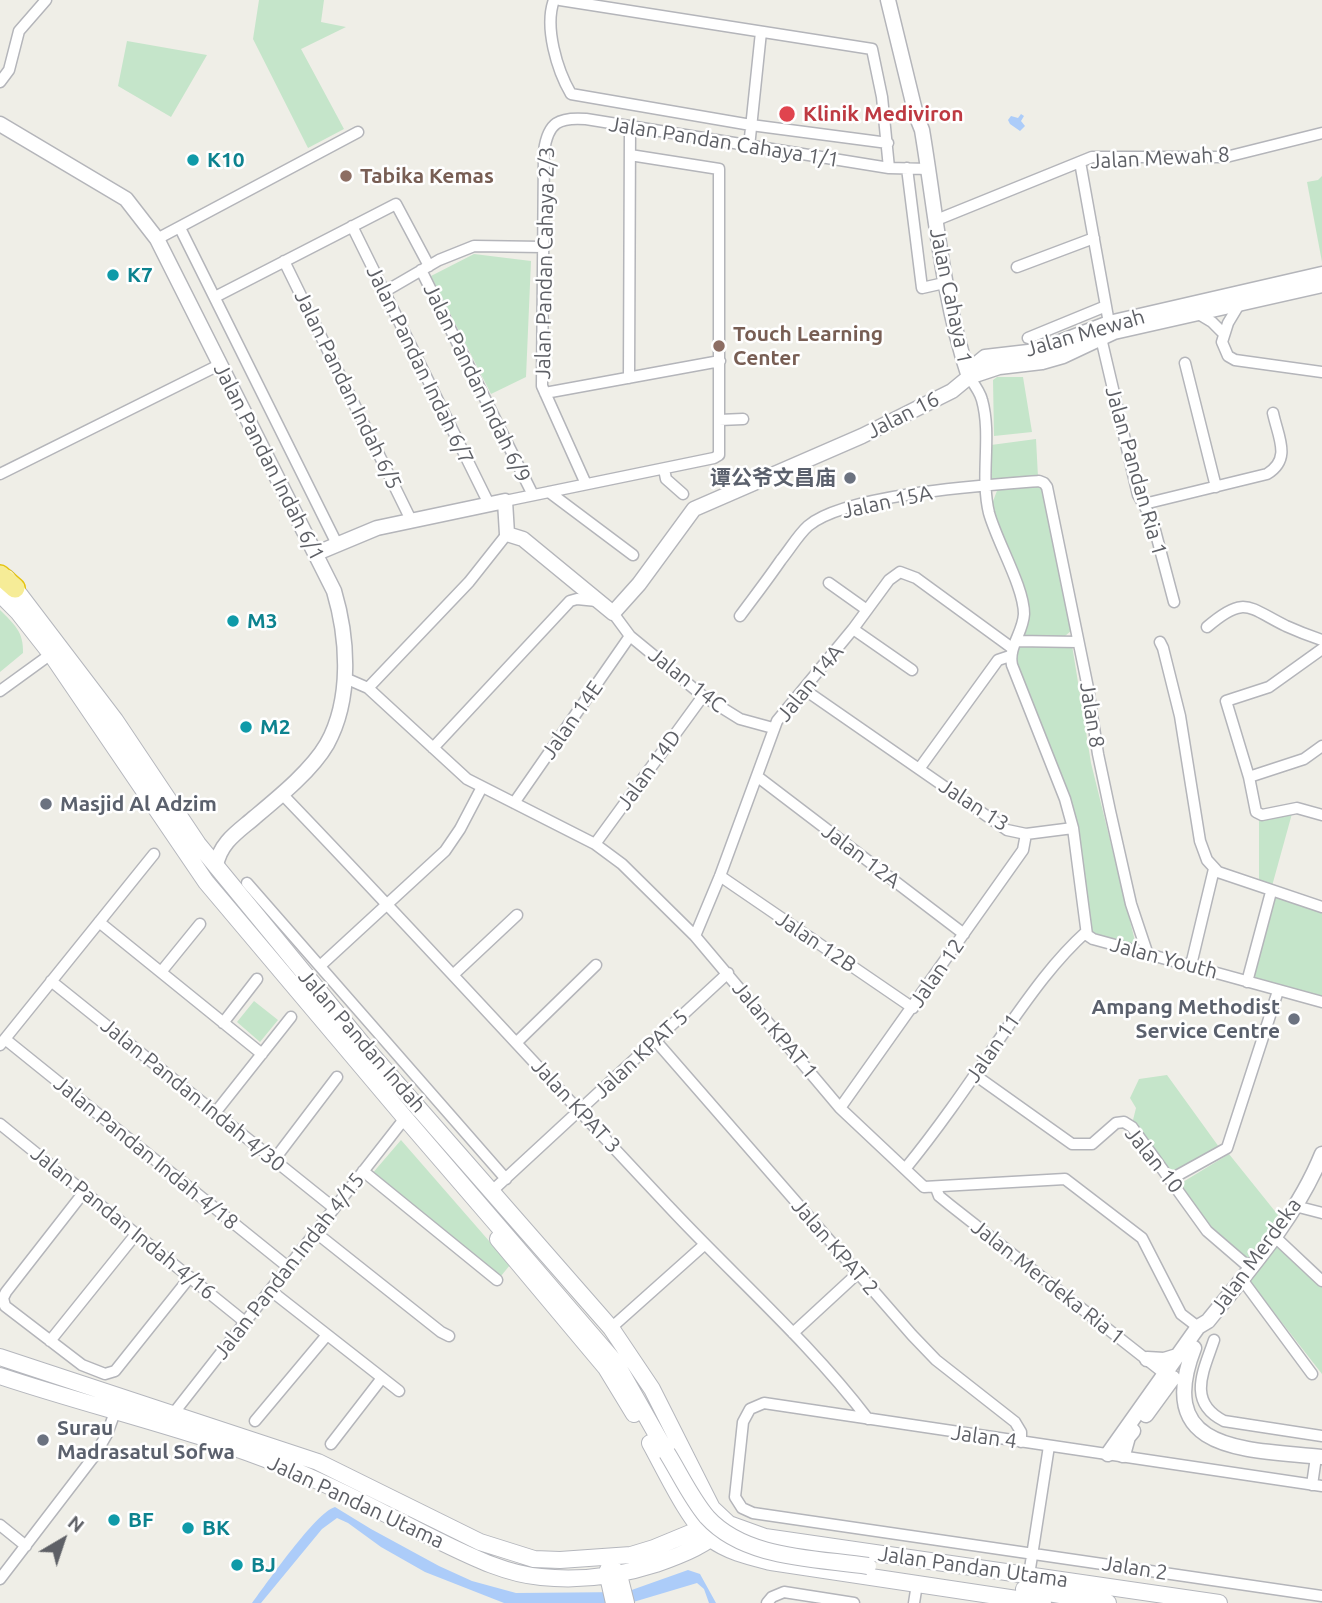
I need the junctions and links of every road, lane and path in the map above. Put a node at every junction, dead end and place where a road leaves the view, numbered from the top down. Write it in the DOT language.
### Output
graph roads {
  1 [pos="46,0"];
  2 [pos="554,0"];
  3 [pos="560,0"];
  4 [pos="888,0"];
  5 [pos="761,32"];
  6 [pos="0,82"];
  7 [pos="558,120"];
  8 [pos="0,124"];
  9 [pos="751,125"];
  10 [pos="630,127"];
  11 [pos="358,132"];
  12 [pos="1322,133"];
  13 [pos="888,142"];
  14 [pos="749,147"];
  15 [pos="630,155"];
  16 [pos="1080,162"];
  17 [pos="890,168"];
  18 [pos="907,168"];
  19 [pos="926,168"];
  20 [pos="934,218"];
  21 [pos="352,226"];
  22 [pos="180,228"];
  23 [pos="1094,238"];
  24 [pos="157,239"];
  25 [pos="543,247"];
  26 [pos="284,261"];
  27 [pos="1017,267"];
  28 [pos="425,268"];
  29 [pos="1322,274"];
  30 [pos="944,283"];
  31 [pos="1322,285"];
  32 [pos="384,292"];
  33 [pos="215,297"];
  34 [pos="1238,298"];
  35 [pos="1106,306"];
  36 [pos="1197,313"];
  37 [pos="1109,323"];
  38 [pos="1224,334"];
  39 [pos="1028,338"];
  40 [pos="1101,338"];
  41 [pos="956,339"];
  42 [pos="985,357"];
  43 [pos="720,361"];
  44 [pos="1185,363"];
  45 [pos="219,365"];
  46 [pos="1322,372"];
  47 [pos="969,377"];
  48 [pos="629,378"];
  49 [pos="545,393"];
  50 [pos="1273,413"];
  51 [pos="743,419"];
  52 [pos="719,420"];
  53 [pos="664,469"];
  54 [pos="0,474"];
  55 [pos="1039,481"];
  56 [pos="586,484"];
  57 [pos="986,485"];
  58 [pos="1216,487"];
  59 [pos="549,492"];
  60 [pos="683,494"];
  61 [pos="533,495"];
  62 [pos="505,501"];
  63 [pos="489,504"];
  64 [pos="1144,504"];
  65 [pos="411,520"];
  66 [pos="507,534"];
  67 [pos="337,544"];
  68 [pos="317,553"];
  69 [pos="633,555"];
  70 [pos="0,567"];
  71 [pos="0,575"];
  72 [pos="829,583"];
  73 [pos="7,591"];
  74 [pos="600,602"];
  75 [pos="1174,602"];
  76 [pos="867,610"];
  77 [pos="613,613"];
  78 [pos="740,616"];
  79 [pos="1208,627"];
  80 [pos="853,629"];
  81 [pos="630,636"];
  82 [pos="1322,640"];
  83 [pos="1079,642"];
  84 [pos="1160,642"];
  85 [pos="1013,648"];
  86 [pos="1322,649"];
  87 [pos="51,654"];
  88 [pos="912,670"];
  89 [pos="345,677"];
  90 [pos="368,688"];
  91 [pos="805,690"];
  92 [pos="0,691"];
  93 [pos="703,696"];
  94 [pos="774,728"];
  95 [pos="1322,747"];
  96 [pos="433,748"];
  97 [pos="919,769"];
  98 [pos="758,777"];
  99 [pos="1249,777"];
  100 [pos="482,787"];
  101 [pos="282,794"];
  102 [pos="514,803"];
  103 [pos="1322,815"];
  104 [pos="1073,828"];
  105 [pos="1026,834"];
  106 [pos="198,844"];
  107 [pos="595,844"];
  108 [pos="223,845"];
  109 [pos="154,854"];
  110 [pos="216,866"];
  111 [pos="1214,869"];
  112 [pos="720,876"];
  113 [pos="247,883"];
  114 [pos="1272,892"];
  115 [pos="388,905"];
  116 [pos="1322,907"];
  117 [pos="517,915"];
  118 [pos="99,922"];
  119 [pos="200,923"];
  120 [pos="1087,933"];
  121 [pos="964,934"];
  122 [pos="695,936"];
  123 [pos="1147,953"];
  124 [pos="596,965"];
  125 [pos="1191,965"];
  126 [pos="320,967"];
  127 [pos="161,972"];
  128 [pos="728,973"];
  129 [pos="454,974"];
  130 [pos="257,979"];
  131 [pos="51,981"];
  132 [pos="1247,982"];
  133 [pos="1278,991"];
  134 [pos="1322,1002"];
  135 [pos="913,1007"];
  136 [pos="292,1017"];
  137 [pos="223,1023"];
  138 [pos="655,1040"];
  139 [pos="2,1042"];
  140 [pos="517,1042"];
  141 [pos="262,1054"];
  142 [pos="975,1075"];
  143 [pos="337,1077"];
  144 [pos="840,1108"];
  145 [pos="579,1111"];
  146 [pos="215,1112"];
  147 [pos="405,1118"];
  148 [pos="0,1124"];
  149 [pos="1322,1154"];
  150 [pos="274,1160"];
  151 [pos="905,1169"];
  152 [pos="363,1171"];
  153 [pos="506,1179"];
  154 [pos="1171,1179"];
  155 [pos="936,1188"];
  156 [pos="492,1191"];
  157 [pos="84,1192"];
  158 [pos="478,1201"];
  159 [pos="1295,1206"];
  160 [pos="334,1208"];
  161 [pos="1322,1213"];
  162 [pos="316,1232"];
  163 [pos="136,1234"];
  164 [pos="1274,1236"];
  165 [pos="704,1245"];
  166 [pos="288,1267"];
  167 [pos="1245,1273"];
  168 [pos="858,1274"];
  169 [pos="190,1278"];
  170 [pos="497,1280"];
  171 [pos="1322,1281"];
  172 [pos="270,1290"];
  173 [pos="245,1322"];
  174 [pos="1203,1324"];
  175 [pos="611,1328"];
  176 [pos="793,1333"];
  177 [pos="327,1335"];
  178 [pos="449,1336"];
  179 [pos="1214,1340"];
  180 [pos="50,1341"];
  181 [pos="1177,1356"];
  182 [pos="0,1357"];
  183 [pos="1147,1359"];
  184 [pos="1312,1374"];
  185 [pos="0,1376"];
  186 [pos="382,1378"];
  187 [pos="1173,1379"];
  188 [pos="399,1391"];
  189 [pos="1156,1395"];
  190 [pos="115,1412"];
  191 [pos="1186,1413"];
  192 [pos="169,1419"];
  193 [pos="868,1419"];
  194 [pos="254,1421"];
  195 [pos="1322,1436"];
  196 [pos="1021,1442"];
  197 [pos="331,1444"];
  198 [pos="1049,1446"];
  199 [pos="1108,1454"];
  200 [pos="1123,1455"];
  201 [pos="1319,1457"];
  202 [pos="1317,1485"];
  203 [pos="701,1489"];
  204 [pos="682,1500"];
  205 [pos="742,1508"];
  206 [pos="724,1520"];
  207 [pos="0,1525"];
  208 [pos="700,1528"];
  209 [pos="765,1537"];
  210 [pos="712,1541"];
  211 [pos="26,1546"];
  212 [pos="1033,1552"];
  213 [pos="760,1559"];
  214 [pos="1029,1575"];
  215 [pos="0,1578"];
  216 [pos="617,1583"];
  217 [pos="916,1584"];
  218 [pos="1176,1596"];
  219 [pos="1322,1596"];
  220 [pos="767,1603"];
  221 [pos="854,1603"];
  222 [pos="914,1603"];
  223 [pos="1043,1603"];
  224 [pos="1108,1603"];
  225 [pos="1195,1603"];
  226 [pos="1219,1603"];
  1 -- 6 [label="street"];
  2 -- 9 [label="street"];
  3 -- 5 [label="street"];
  4 -- 19 [label="street, Jalan Cahaya 1"];
  5 -- 9 [label="street"];
  5 -- 13 [label="street"];
  7 -- 10 [label="street, Jalan Pandan Cahaya 1/1"];
  7 -- 25 [label="street, Jalan Pandan Cahaya 2/3"];
  8 -- 24 [label="street, Jalan Pandan Indah 6/1"];
  9 -- 13 [label="street"];
  9 -- 14 [label="street"];
  10 -- 14 [label="street, Jalan Pandan Cahaya 1/1"];
  10 -- 15 [label="street"];
  11 -- 22 [label="street"];
  12 -- 16 [label="street, Jalan Mewah 8"];
  13 -- 17 [label="street"];
  14 -- 17 [label="street, Jalan Pandan Cahaya 1/1"];
  15 -- 43 [label="street"];
  15 -- 48 [label="street"];
  16 -- 20 [label="street, Jalan Mewah 8"];
  16 -- 23 [label="street"];
  17 -- 18 [label="street, Jalan Pandan Cahaya 1/1"];
  18 -- 19 [label="street, Jalan Pandan Cahaya 1/1"];
  18 -- 30 [label="street"];
  19 -- 20 [label="street, Jalan Cahaya 1"];
  20 -- 30 [label="street, Jalan Cahaya 1"];
  21 -- 26 [label="street"];
  21 -- 28 [label="street"];
  21 -- 32 [label="street, Jalan Pandan Indah 6/7"];
  22 -- 24 [label="street"];
  22 -- 33 [label="street"];
  23 -- 27 [label="street"];
  23 -- 35 [label="street"];
  24 -- 45 [label="street, Jalan Pandan Indah 6/1"];
  25 -- 28 [label="street"];
  25 -- 49 [label="street, Jalan Pandan Cahaya 2/3"];
  26 -- 33 [label="street"];
  26 -- 65 [label="street, Jalan Pandan Indah 6/5"];
  28 -- 32 [label="street"];
  28 -- 61 [label="street, Jalan Pandan Indah 6/9"];
  29 -- 34 [label="street, Jalan Mewah"];
  30 -- 41 [label="street, Jalan Cahaya 1"];
  31 -- 34 [label="street, Jalan Mewah"];
  32 -- 63 [label="street, Jalan Pandan Indah 6/7"];
  33 -- 67 [label="street"];
  34 -- 36 [label="street, Jalan Mewah"];
  34 -- 37 [label="street, Jalan Mewah"];
  34 -- 38 [label="street"];
  35 -- 37 [label="street"];
  35 -- 39 [label="street"];
  36 -- 38 [label="street"];
  36 -- 40 [label="street, Jalan Mewah"];
  37 -- 42 [label="street, Jalan Mewah"];
  38 -- 46 [label="street"];
  40 -- 47 [label="street, Jalan Mewah"];
  40 -- 64 [label="street, Jalan Pandan Ria 1"];
  41 -- 42 [label="street"];
  41 -- 47 [label="street, Jalan Cahaya 1"];
  42 -- 47 [label="street"];
  43 -- 48 [label="street"];
  43 -- 52 [label="street"];
  44 -- 58 [label="street"];
  45 -- 54 [label="street"];
  45 -- 68 [label="street, Jalan Pandan Indah 6/1"];
  47 -- 57 [label="street"];
  47 -- 77 [label="street, Jalan 16"];
  48 -- 49 [label="street"];
  49 -- 56 [label="street, Jalan Pandan Cahaya 2/3"];
  50 -- 58 [label="street"];
  51 -- 52 [label="street"];
  52 -- 53 [label="street"];
  53 -- 56 [label="street"];
  53 -- 60 [label="street"];
  55 -- 57 [label="street, Jalan 15A"];
  55 -- 83 [label="street, Jalan 8"];
  56 -- 59 [label="street"];
  57 -- 78 [label="street, Jalan 15A"];
  57 -- 85 [label="street"];
  58 -- 64 [label="street"];
  59 -- 61 [label="street"];
  59 -- 69 [label="street"];
  61 -- 62 [label="street"];
  62 -- 63 [label="street"];
  62 -- 66 [label="street"];
  63 -- 65 [label="street"];
  64 -- 75 [label="street, Jalan Pandan Ria 1"];
  65 -- 67 [label="street"];
  66 -- 74 [label="street"];
  66 -- 90 [label="street"];
  67 -- 68 [label="street"];
  68 -- 89 [label="street, Jalan Pandan Indah 6/1"];
  70 -- 73 [label="main road, Jalan Pandan Indah"];
  71 -- 73 [label="highway"];
  72 -- 76 [label="street"];
  73 -- 87 [label="main road, Jalan Pandan Indah"];
  73 -- 106 [label="main road, Jalan Pandan Indah"];
  74 -- 77 [label="street"];
  74 -- 96 [label="street"];
  76 -- 80 [label="street, Jalan 14A"];
  76 -- 85 [label="street, Jalan 14A"];
  77 -- 81 [label="street, Jalan 14C"];
  79 -- 82 [label="street"];
  80 -- 88 [label="street"];
  80 -- 91 [label="street, Jalan 14A"];
  81 -- 93 [label="street, Jalan 14C"];
  81 -- 102 [label="street, Jalan 14E"];
  83 -- 85 [label="street"];
  83 -- 123 [label="street, Jalan 8"];
  84 -- 111 [label="street"];
  85 -- 97 [label="street, Jalan 13"];
  85 -- 104 [label="street"];
  86 -- 99 [label="street"];
  87 -- 92 [label="street"];
  87 -- 147 [label="main road, Jalan Pandan Indah"];
  89 -- 90 [label="street, Jalan KPAT 1"];
  89 -- 101 [label="street, Jalan Pandan Indah 6/1"];
  90 -- 96 [label="street, Jalan KPAT 1"];
  91 -- 94 [label="street, Jalan 14A"];
  91 -- 97 [label="street, Jalan 13"];
  93 -- 94 [label="street, Jalan 14C"];
  93 -- 107 [label="street, Jalan 14D"];
  94 -- 98 [label="street, Jalan 14A"];
  95 -- 99 [label="street"];
  96 -- 100 [label="street, Jalan KPAT 1"];
  97 -- 105 [label="street, Jalan 13"];
  98 -- 112 [label="street, Jalan 14A"];
  98 -- 121 [label="street, Jalan 12A"];
  99 -- 103 [label="street"];
  100 -- 102 [label="street, Jalan KPAT 1"];
  100 -- 115 [label="street"];
  101 -- 108 [label="street, Jalan Pandan Indah 6/1"];
  101 -- 115 [label="street, Jalan KPAT 3"];
  102 -- 107 [label="street, Jalan KPAT 1"];
  104 -- 105 [label="street, Jalan 13"];
  104 -- 120 [label="street"];
  105 -- 121 [label="street, Jalan 12"];
  106 -- 108 [label="street"];
  106 -- 110 [label="main road, Jalan Pandan Indah"];
  107 -- 122 [label="street, Jalan KPAT 1"];
  108 -- 110 [label="street"];
  109 -- 118 [label="street"];
  110 -- 156 [label="main road, Jalan Pandan Indah"];
  111 -- 114 [label="street"];
  111 -- 125 [label="street"];
  112 -- 122 [label="street, Jalan 14A"];
  112 -- 135 [label="street, Jalan 12B"];
  113 -- 126 [label="street"];
  114 -- 116 [label="street"];
  114 -- 132 [label="street"];
  115 -- 126 [label="street"];
  115 -- 129 [label="street, Jalan KPAT 3"];
  117 -- 129 [label="street"];
  118 -- 127 [label="street"];
  118 -- 131 [label="street"];
  119 -- 127 [label="street"];
  120 -- 123 [label="street, Jalan Youth"];
  120 -- 142 [label="street, Jalan 11"];
  121 -- 135 [label="street, Jalan 12"];
  122 -- 128 [label="street, Jalan KPAT 1"];
  123 -- 125 [label="street, Jalan Youth"];
  124 -- 140 [label="street"];
  125 -- 132 [label="street, Jalan Youth"];
  126 -- 153 [label="street"];
  127 -- 137 [label="street"];
  128 -- 138 [label="street, Jalan KPAT 5"];
  128 -- 144 [label="street, Jalan KPAT 1"];
  129 -- 140 [label="street, Jalan KPAT 3"];
  130 -- 137 [label="street"];
  131 -- 139 [label="street"];
  131 -- 146 [label="street, Jalan Pandan Indah 4/30"];
  132 -- 133 [label="street, Jalan Youth"];
  133 -- 134 [label="street, Jalan Youth"];
  133 -- 154 [label="street"];
  135 -- 144 [label="street, Jalan 12"];
  136 -- 141 [label="street"];
  137 -- 141 [label="street"];
  138 -- 145 [label="street, Jalan KPAT 5"];
  138 -- 168 [label="street, Jalan KPAT 2"];
  139 -- 166 [label="street, Jalan Pandan Indah 4/18"];
  140 -- 145 [label="street, Jalan KPAT 3"];
  141 -- 146 [label="street"];
  142 -- 151 [label="street, Jalan 11"];
  142 -- 154 [label="street, Jalan 10"];
  143 -- 150 [label="street"];
  144 -- 151 [label="street, Jalan KPAT 1"];
  145 -- 153 [label="street, Jalan KPAT 5"];
  145 -- 165 [label="street, Jalan KPAT 3"];
  146 -- 150 [label="street, Jalan Pandan Indah 4/30"];
  147 -- 152 [label="street, Jalan Pandan Indah 4/15"];
  147 -- 158 [label="main road, Jalan Pandan Indah"];
  148 -- 157 [label="street, Jalan Pandan Indah 4/16"];
  149 -- 159 [label="street, Jalan Merdeka"];
  150 -- 160 [label="street, Jalan Pandan Indah 4/30"];
  151 -- 155 [label="street, Jalan KPAT 1"];
  152 -- 160 [label="street, Jalan Pandan Indah 4/15"];
  152 -- 170 [label="street"];
  153 -- 156 [label="street, Jalan KPAT 5"];
  154 -- 167 [label="street, Jalan 10"];
  155 -- 174 [label="street"];
  155 -- 183 [label="street, Jalan Merdeka Ria 1"];
  156 -- 175 [label="main road, Jalan Pandan Indah"];
  157 -- 163 [label="street, Jalan Pandan Indah 4/16"];
  157 -- 180 [label="street"];
  158 -- 204 [label="main road, Jalan Pandan Indah"];
  158 -- 224 [label="main road, bridge"];
  159 -- 161 [label="street"];
  159 -- 164 [label="street, Jalan Merdeka"];
  160 -- 162 [label="street, Jalan Pandan Indah 4/15"];
  162 -- 166 [label="street, Jalan Pandan Indah 4/15"];
  162 -- 178 [label="street"];
  163 -- 169 [label="street, Jalan Pandan Indah 4/16"];
  163 -- 180 [label="street"];
  164 -- 167 [label="street, Jalan Merdeka"];
  164 -- 171 [label="street"];
  165 -- 175 [label="street"];
  165 -- 176 [label="street, Jalan KPAT 3"];
  166 -- 172 [label="street, Jalan Pandan Indah 4/15"];
  167 -- 174 [label="street, Jalan Merdeka"];
  167 -- 184 [label="street, Jalan 10"];
  168 -- 176 [label="street"];
  168 -- 196 [label="street, Jalan KPAT 2"];
  169 -- 173 [label="street, Jalan Pandan Indah 4/16"];
  169 -- 180 [label="street"];
  172 -- 173 [label="street, Jalan Pandan Indah 4/15"];
  172 -- 177 [label="street"];
  173 -- 192 [label="street, Jalan Pandan Indah 4/15"];
  174 -- 181 [label="street, Jalan Merdeka"];
  174 -- 187 [label="street, Jalan Merdeka"];
  175 -- 203 [label="main road, Jalan Pandan Indah"];
  176 -- 193 [label="street, Jalan KPAT 3"];
  177 -- 186 [label="street"];
  177 -- 194 [label="street"];
  179 -- 195 [label="street"];
  181 -- 183 [label="street"];
  181 -- 187 [label="street, Jalan Merdeka"];
  182 -- 192 [label="main road"];
  183 -- 187 [label="street, Jalan Merdeka Ria 1"];
  183 -- 189 [label="street"];
  185 -- 190 [label="main road, Jalan Pandan Utama"];
  186 -- 188 [label="street"];
  186 -- 197 [label="street"];
  187 -- 189 [label="street, Jalan Merdeka"];
  187 -- 191 [label="street"];
  189 -- 191 [label="street"];
  189 -- 199 [label="street, Jalan Merdeka"];
  189 -- 200 [label="street, Jalan Merdeka"];
  190 -- 192 [label="main road, Jalan Pandan Utama"];
  190 -- 211 [label="street"];
  191 -- 201 [label="street"];
  192 -- 216 [label="main road, Jalan Pandan Utama"];
  192 -- 216 [label="main road, Jalan Pandan Utama"];
  193 -- 196 [label="street, Jalan 4"];
  193 -- 205 [label="street, Jalan 4"];
  196 -- 198 [label="street, Jalan 4"];
  198 -- 199 [label="street, Jalan 4"];
  198 -- 212 [label="street"];
  199 -- 200 [label="street, Jalan 4"];
  200 -- 202 [label="street, Jalan 4"];
  201 -- 202 [label="street"];
  203 -- 204 [label="main road"];
  203 -- 206 [label="main road, Jalan Pandan Indah"];
  204 -- 208 [label="main road, Jalan Pandan Indah"];
  205 -- 212 [label="street, Jalan 2"];
  206 -- 208 [label="main road, Jalan Pandan Utama"];
  206 -- 209 [label="main road, Jalan Pandan Utama"];
  206 -- 210 [label="main road, Jalan Pandan Utama"];
  207 -- 211 [label="street"];
  208 -- 210 [label="main road, Jalan Pandan Utama"];
  208 -- 216 [label="main road, Jalan Pandan Utama"];
  209 -- 213 [label="main road"];
  209 -- 214 [label="main road, Jalan Pandan Utama"];
  210 -- 213 [label="main road, Jalan Pandan Utama"];
  210 -- 216 [label="main road, Jalan Pandan Utama"];
  211 -- 215 [label="street"];
  212 -- 214 [label="street"];
  212 -- 219 [label="street, Jalan 2"];
  213 -- 217 [label="main road, Jalan Pandan Utama"];
  214 -- 218 [label="main road, Jalan Pandan Utama"];
  217 -- 222 [label="street"];
  217 -- 223 [label="main road, Jalan Pandan Utama"];
  218 -- 225 [label="main road"];
  218 -- 226 [label="main road, Jalan Pandan Utama"];
  220 -- 221 [label="street"];
}
